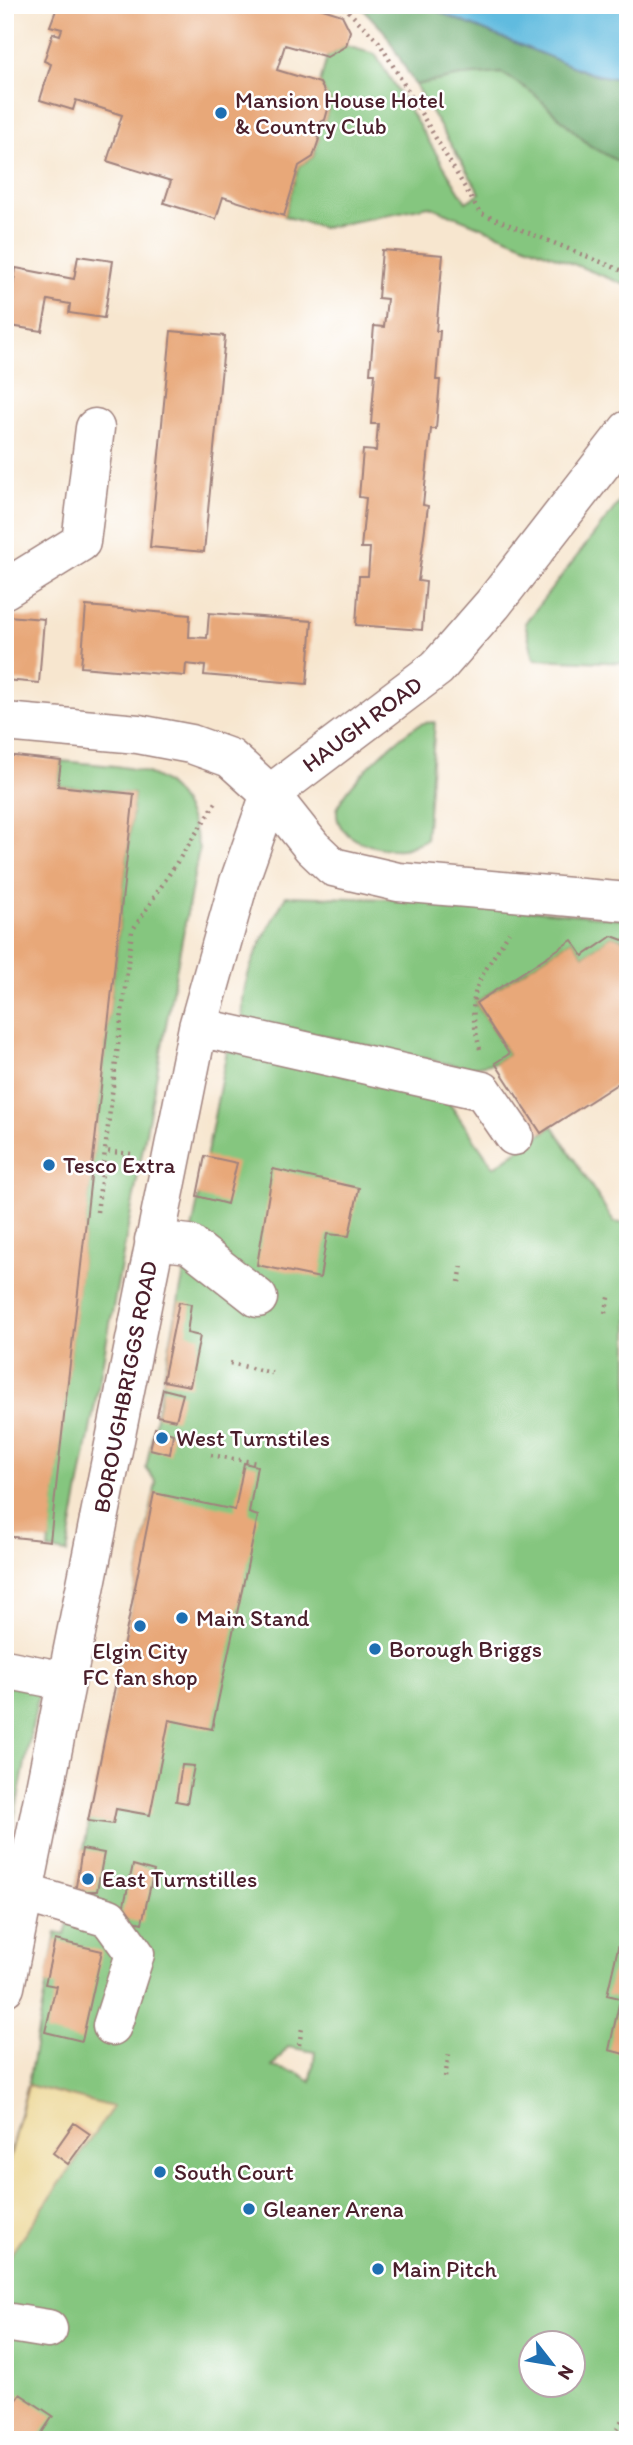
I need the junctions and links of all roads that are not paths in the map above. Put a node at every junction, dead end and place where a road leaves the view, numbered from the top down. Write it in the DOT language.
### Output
graph roads {
  1 [pos="95,428"];
  2 [pos="623,443"];
  3 [pos="5,589"];
  4 [pos="5,722"];
  5 [pos="270,794"];
  6 [pos="628,902"];
  7 [pos="198,1027"];
  8 [pos="514,1136"];
  9 [pos="154,1240"];
  10 [pos="258,1298"];
  11 [pos="5,1669"];
  12 [pos="65,1681"];
  13 [pos="23,1893"];
  14 [pos="6,1977"];
  15 [pos="112,2026"];
  16 [pos="5,2322"];
  17 [pos="48,2329"];
  1 -- 3 [label="street"];
  2 -- 5 [label="street, HAUGH ROAD"];
  4 -- 5 [label="street"];
  5 -- 6 [label="street"];
  5 -- 7 [label="street, BOROUGHBRIGGS ROAD"];
  7 -- 8 [label="street"];
  7 -- 9 [label="street, BOROUGHBRIGGS ROAD"];
  9 -- 10 [label="street"];
  9 -- 12 [label="street, BOROUGHBRIGGS ROAD"];
  11 -- 12 [label="street"];
  12 -- 13 [label="street, BOROUGHBRIGGS ROAD"];
  13 -- 14 [label="street, BOROUGHBRIGGS ROAD"];
  13 -- 15 [label="street"];
  16 -- 17 [label="street"];
}
